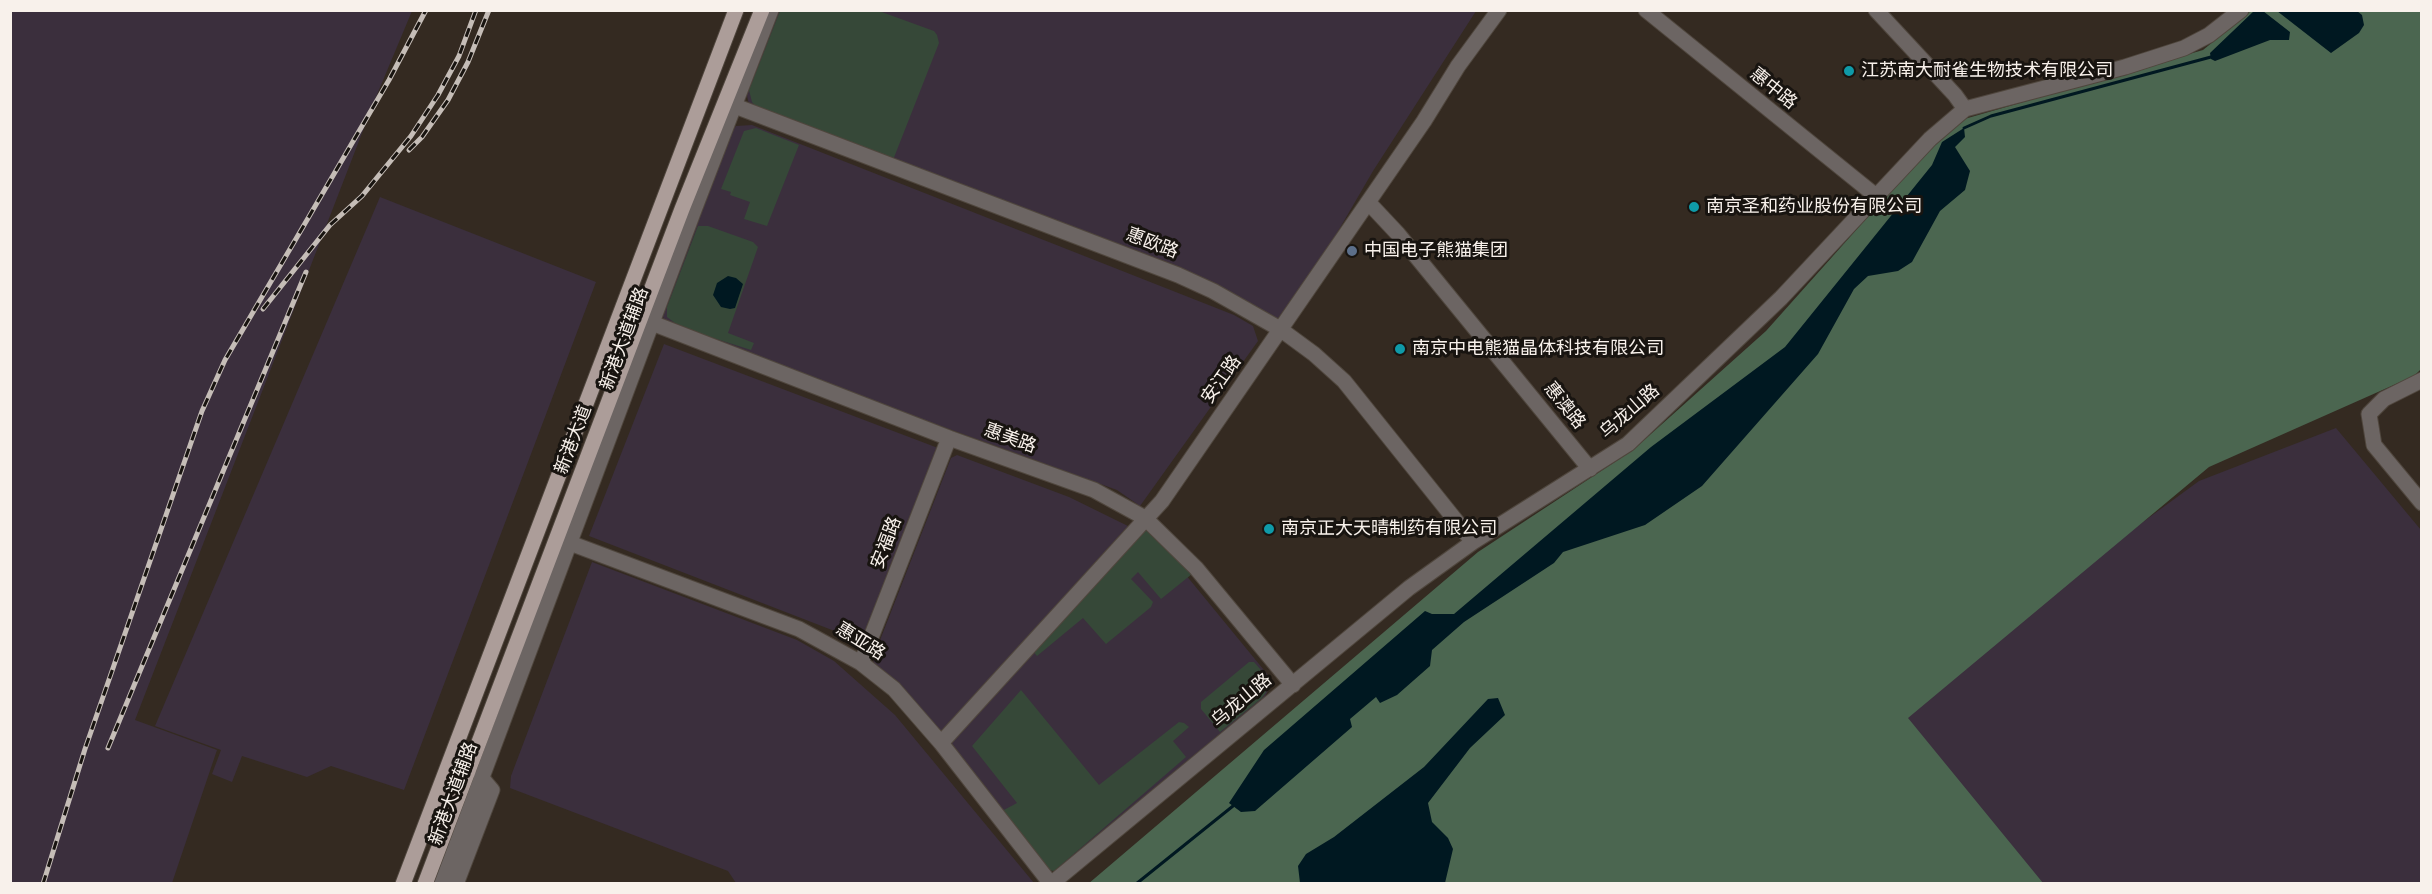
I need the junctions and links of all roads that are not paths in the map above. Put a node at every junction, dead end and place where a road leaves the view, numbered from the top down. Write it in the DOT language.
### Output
graph roads {
  1 [pos="736,10"];
  2 [pos="762,10"];
  3 [pos="771,10"];
  4 [pos="1499,10"];
  5 [pos="1646,10"];
  6 [pos="1876,10"];
  7 [pos="2241,10"];
  8 [pos="735,106"];
  9 [pos="1965,109"];
  10 [pos="1876,196"];
  11 [pos="1368,202"];
  12 [pos="652,323"];
  13 [pos="1281,329"];
  14 [pos="2421,380"];
  15 [pos="949,438"];
  16 [pos="1590,470"];
  17 [pos="2421,502"];
  18 [pos="1144,518"];
  19 [pos="1473,542"];
  20 [pos="570,543"];
  21 [pos="861,663"];
  22 [pos="1293,685"];
  23 [pos="941,743"];
  24 [pos="481,777"];
  25 [pos="403,884"];
  26 [pos="425,884"];
  27 [pos="442,884"];
  28 [pos="456,884"];
  29 [pos="1051,884"];
  1 -- 25 [label="main road, 新港大道"];
  2 -- 26 [label="main road, 新港大道"];
  3 -- 8 [label="street, 新港大道辅路"];
  4 -- 11 [label="street, 安江路"];
  5 -- 10 [label="street, 惠中路"];
  6 -- 9 [label="street"];
  7 -- 9 [label="street, 乌龙山路"];
  8 -- 12 [label="street, 新港大道辅路"];
  8 -- 13 [label="street, 惠欧路"];
  9 -- 10 [label="street, 乌龙山路"];
  10 -- 16 [label="street, 乌龙山路"];
  11 -- 13 [label="street, 安江路"];
  11 -- 16 [label="street, 惠澳路"];
  12 -- 15 [label="street, 惠美路"];
  12 -- 20 [label="street, 新港大道辅路"];
  13 -- 18 [label="street, 安江路"];
  13 -- 19 [label="street, 惠欧路"];
  14 -- 17 [label="street"];
  15 -- 18 [label="street, 惠美路"];
  15 -- 21 [label="street, 安福路"];
  16 -- 19 [label="street, 乌龙山路"];
  18 -- 22 [label="street, 惠美路"];
  18 -- 23 [label="street, 安江路"];
  19 -- 22 [label="street, 乌龙山路"];
  20 -- 21 [label="street, 惠亚路"];
  20 -- 24 [label="street, 新港大道辅路"];
  21 -- 23 [label="street, 惠亚路"];
  22 -- 29 [label="street, 乌龙山路"];
  23 -- 29 [label="street, 惠亚路"];
  24 -- 27 [label="street, 新港大道辅路"];
  24 -- 28 [label="street"];
}
